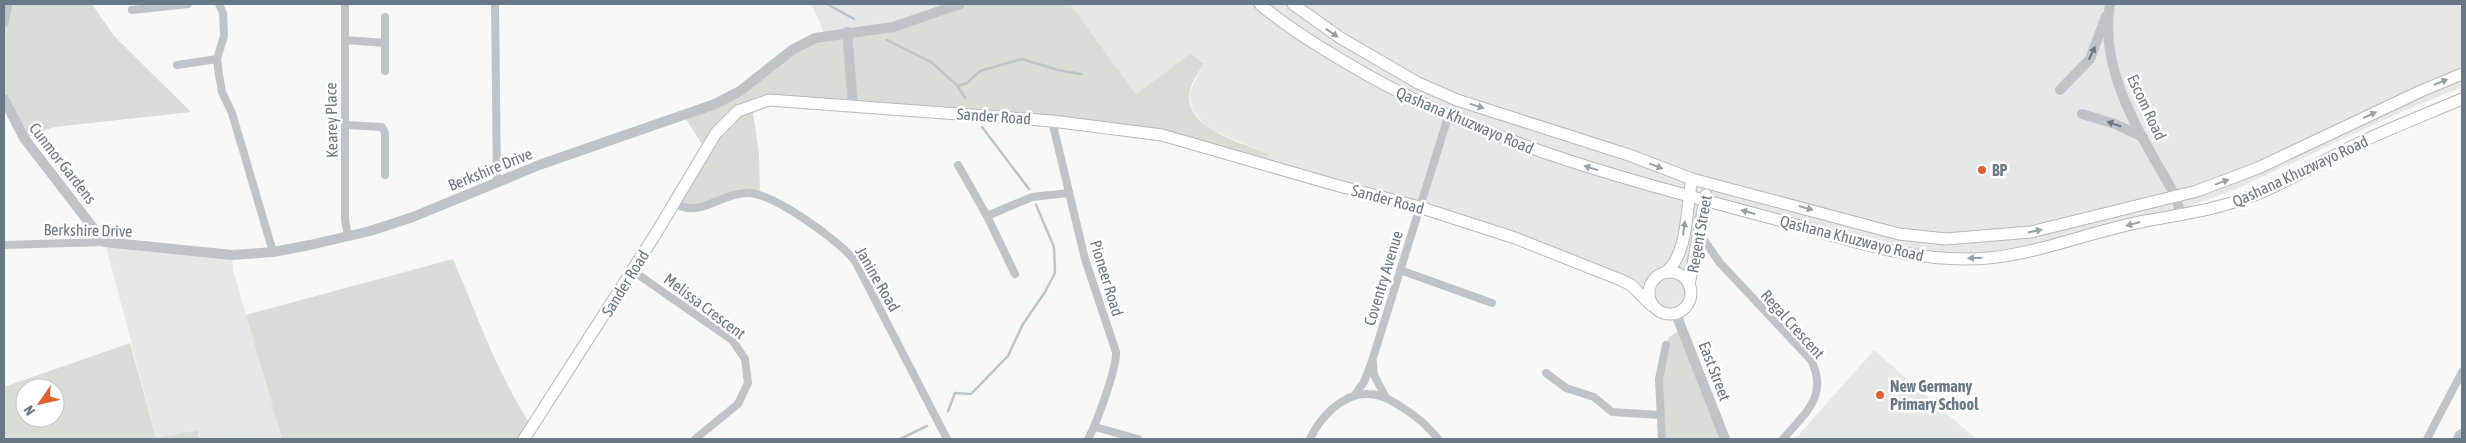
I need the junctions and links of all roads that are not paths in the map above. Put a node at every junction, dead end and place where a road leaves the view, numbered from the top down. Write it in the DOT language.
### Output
graph roads {
  1 [pos="7,4"];
  2 [pos="188,4"];
  3 [pos="219,4"];
  4 [pos="345,4"];
  5 [pos="495,4"];
  6 [pos="960,4"];
  7 [pos="1260,4"];
  8 [pos="1293,4"];
  9 [pos="2110,4"];
  10 [pos="132,10"];
  11 [pos="385,17"];
  12 [pos="4,22"];
  13 [pos="847,32"];
  14 [pos="345,40"];
  15 [pos="385,43"];
  16 [pos="217,60"];
  17 [pos="178,65"];
  18 [pos="385,71"];
  19 [pos="2462,74"];
  20 [pos="2060,90"];
  21 [pos="4,99"];
  22 [pos="2462,99"];
  23 [pos="852,105"];
  24 [pos="2082,114"];
  25 [pos="1448,117"];
  26 [pos="1052,120"];
  27 [pos="346,125"];
  28 [pos="2144,138"];
  29 [pos="958,166"];
  30 [pos="385,175"];
  31 [pos="1692,179"];
  32 [pos="497,182"];
  33 [pos="1708,184"];
  34 [pos="1069,193"];
  35 [pos="1688,195"];
  36 [pos="2176,197"];
  37 [pos="1705,200"];
  38 [pos="674,203"];
  39 [pos="1419,207"];
  40 [pos="987,216"];
  41 [pos="2181,216"];
  42 [pos="1699,233"];
  43 [pos="348,236"];
  44 [pos="104,242"];
  45 [pos="4,246"];
  46 [pos="273,252"];
  47 [pos="1400,270"];
  48 [pos="632,271"];
  49 [pos="1666,272"];
  50 [pos="1015,274"];
  51 [pos="1654,278"];
  52 [pos="1621,280"];
  53 [pos="1689,285"];
  54 [pos="1492,303"];
  55 [pos="1652,304"];
  56 [pos="1676,314"];
  57 [pos="1666,345"];
  58 [pos="1372,361"];
  59 [pos="2462,372"];
  60 [pos="1546,373"];
  61 [pos="1354,396"];
  62 [pos="1386,398"];
  63 [pos="1660,415"];
  64 [pos="1095,427"];
  65 [pos="527,438"];
  66 [pos="695,439"];
  67 [pos="947,439"];
  68 [pos="1088,439"];
  69 [pos="1138,439"];
  70 [pos="1310,439"];
  71 [pos="1438,439"];
  72 [pos="1662,439"];
  73 [pos="1725,439"];
  74 [pos="1783,439"];
  75 [pos="2426,439"];
  1 -- 12 [label="street"];
  2 -- 10 [label="street"];
  3 -- 16 [label="street"];
  4 -- 14 [label="street, Kearey Place"];
  5 -- 32 [label="street"];
  6 -- 13 [label="street, Berkshire Drive"];
  7 -- 25 [label="main road, Qashana Khuzwayo Road"];
  8 -- 31 [label="main road, Qashana Khuzwayo Road, one-way"];
  20 -- 9 [label="street, one-way"];
  9 -- 28 [label="street, Escom Road"];
  11 -- 15 [label="street"];
  13 -- 23 [label="street"];
  13 -- 32 [label="street, Berkshire Drive"];
  14 -- 15 [label="street"];
  14 -- 27 [label="street, Kearey Place"];
  15 -- 18 [label="street"];
  16 -- 17 [label="street"];
  16 -- 46 [label="street"];
  36 -- 19 [label="main road, Qashana Khuzwayo Road, one-way"];
  21 -- 44 [label="street, Cunmor Gardens"];
  22 -- 41 [label="main road, Qashana Khuzwayo Road"];
  23 -- 26 [label="main road, Sander Road"];
  23 -- 38 [label="main road, Sander Road"];
  28 -- 24 [label="street, one-way"];
  35 -- 25 [label="main road, Qashana Khuzwayo Road, one-way"];
  25 -- 39 [label="street, Coventry Avenue"];
  26 -- 34 [label="street, Pioneer Road"];
  26 -- 39 [label="main road, Sander Road"];
  27 -- 30 [label="street"];
  27 -- 43 [label="street, Kearey Place"];
  28 -- 36 [label="street, Escom Road"];
  29 -- 40 [label="street"];
  31 -- 33 [label="main road, Qashana Khuzwayo Road"];
  31 -- 35 [label="main road, Regent Street"];
  32 -- 43 [label="street, Berkshire Drive"];
  33 -- 36 [label="main road, Qashana Khuzwayo Road, one-way"];
  33 -- 37 [label="main road, Regent Street"];
  34 -- 40 [label="street"];
  34 -- 64 [label="street, Pioneer Road"];
  35 -- 37 [label="main road, Qashana Khuzwayo Road"];
  49 -- 35 [label="main road, Regent Street, one-way"];
  36 -- 41 [label="street, Escom Road"];
  41 -- 37 [label="main road, Qashana Khuzwayo Road, one-way"];
  37 -- 42 [label="main road, Regent Street"];
  38 -- 48 [label="main road, Sander Road"];
  38 -- 67 [label="street, Janine Road"];
  39 -- 47 [label="street, Coventry Avenue"];
  39 -- 52 [label="main road, Sander Road"];
  40 -- 50 [label="street"];
  42 -- 53 [label="main road, Regent Street"];
  42 -- 74 [label="street, Regal Crescent"];
  43 -- 46 [label="street, Berkshire Drive"];
  44 -- 45 [label="street, Berkshire Drive"];
  44 -- 46 [label="street, Berkshire Drive"];
  47 -- 54 [label="street"];
  47 -- 58 [label="street, Coventry Avenue"];
  48 -- 65 [label="main road, Sander Road"];
  48 -- 66 [label="street, Melissa Crescent"];
  49 -- 51 [label="main road"];
  49 -- 53 [label="main road"];
  51 -- 52 [label="main road, Sander Road"];
  51 -- 55 [label="main road"];
  52 -- 55 [label="main road, Sander Road"];
  53 -- 56 [label="main road"];
  55 -- 56 [label="main road"];
  56 -- 73 [label="street, East Street"];
  57 -- 63 [label="street"];
  58 -- 61 [label="street, Coventry Avenue"];
  58 -- 62 [label="street"];
  59 -- 75 [label="street"];
  60 -- 63 [label="street"];
  61 -- 62 [label="street"];
  61 -- 70 [label="street"];
  62 -- 71 [label="street"];
  63 -- 72 [label="street"];
  64 -- 68 [label="street, Pioneer Road"];
  64 -- 69 [label="street"];
}
